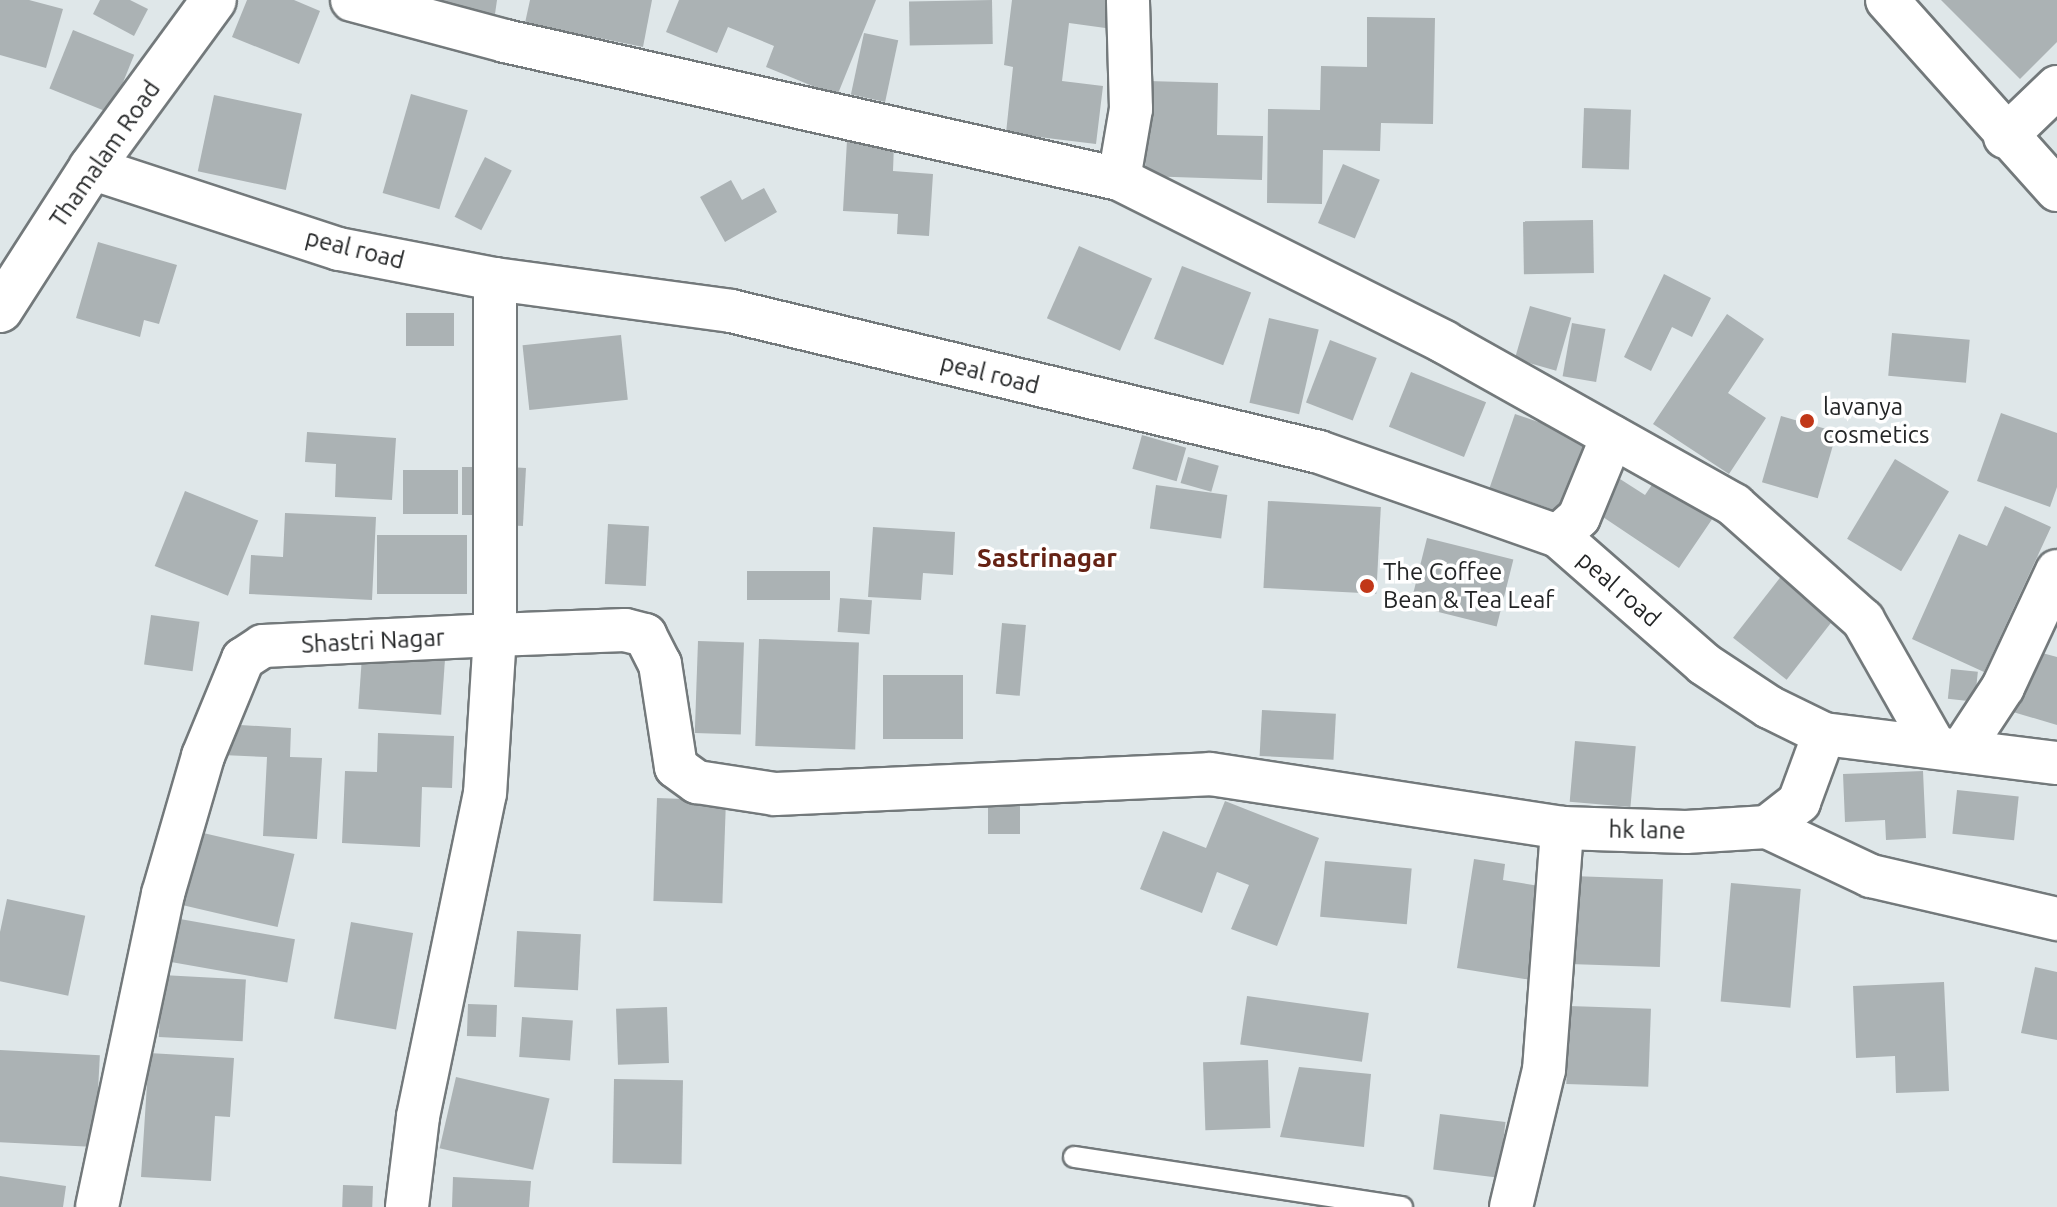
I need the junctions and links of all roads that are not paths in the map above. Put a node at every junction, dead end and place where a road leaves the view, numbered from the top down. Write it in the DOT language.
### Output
graph roads {
  1 [pos="214,0"];
  2 [pos="352,0"];
  3 [pos="1128,0"];
  4 [pos="1887,0"];
  5 [pos="2057,87"];
  6 [pos="2005,137"];
  7 [pos="91,168"];
  8 [pos="1119,179"];
  9 [pos="2057,190"];
  10 [pos="495,279"];
  11 [pos="0,310"];
  12 [pos="1612,437"];
  13 [pos="1558,536"];
  14 [pos="2057,571"];
  15 [pos="495,635"];
  16 [pos="1824,734"];
  17 [pos="1949,746"];
  18 [pos="2057,763"];
  19 [pos="1767,827"];
  20 [pos="1562,828"];
  21 [pos="2057,919"];
  22 [pos="1074,1157"];
  23 [pos="97,1207"];
  24 [pos="407,1207"];
  25 [pos="1402,1207"];
  26 [pos="1511,1207"];
  1 -- 7 [label="street, Thamalam Road"];
  2 -- 8 [label="street"];
  3 -- 8 [label="street"];
  4 -- 6 [label="street"];
  5 -- 6 [label="street"];
  6 -- 9 [label="street"];
  7 -- 10 [label="street, peal road"];
  7 -- 11 [label="street, Thamalam Road"];
  8 -- 12 [label="street"];
  10 -- 13 [label="street, peal road"];
  10 -- 15 [label="street"];
  12 -- 13 [label="street"];
  12 -- 17 [label="street"];
  13 -- 16 [label="street, peal road"];
  14 -- 17 [label="street"];
  15 -- 20 [label="street, Shastri Nagar"];
  15 -- 23 [label="street, Shastri Nagar"];
  15 -- 24 [label="street"];
  16 -- 17 [label="street"];
  16 -- 19 [label="street"];
  17 -- 18 [label="street"];
  19 -- 20 [label="street, hk lane"];
  19 -- 21 [label="street"];
  20 -- 26 [label="street"];
  22 -- 25 [label="lane"];
}
